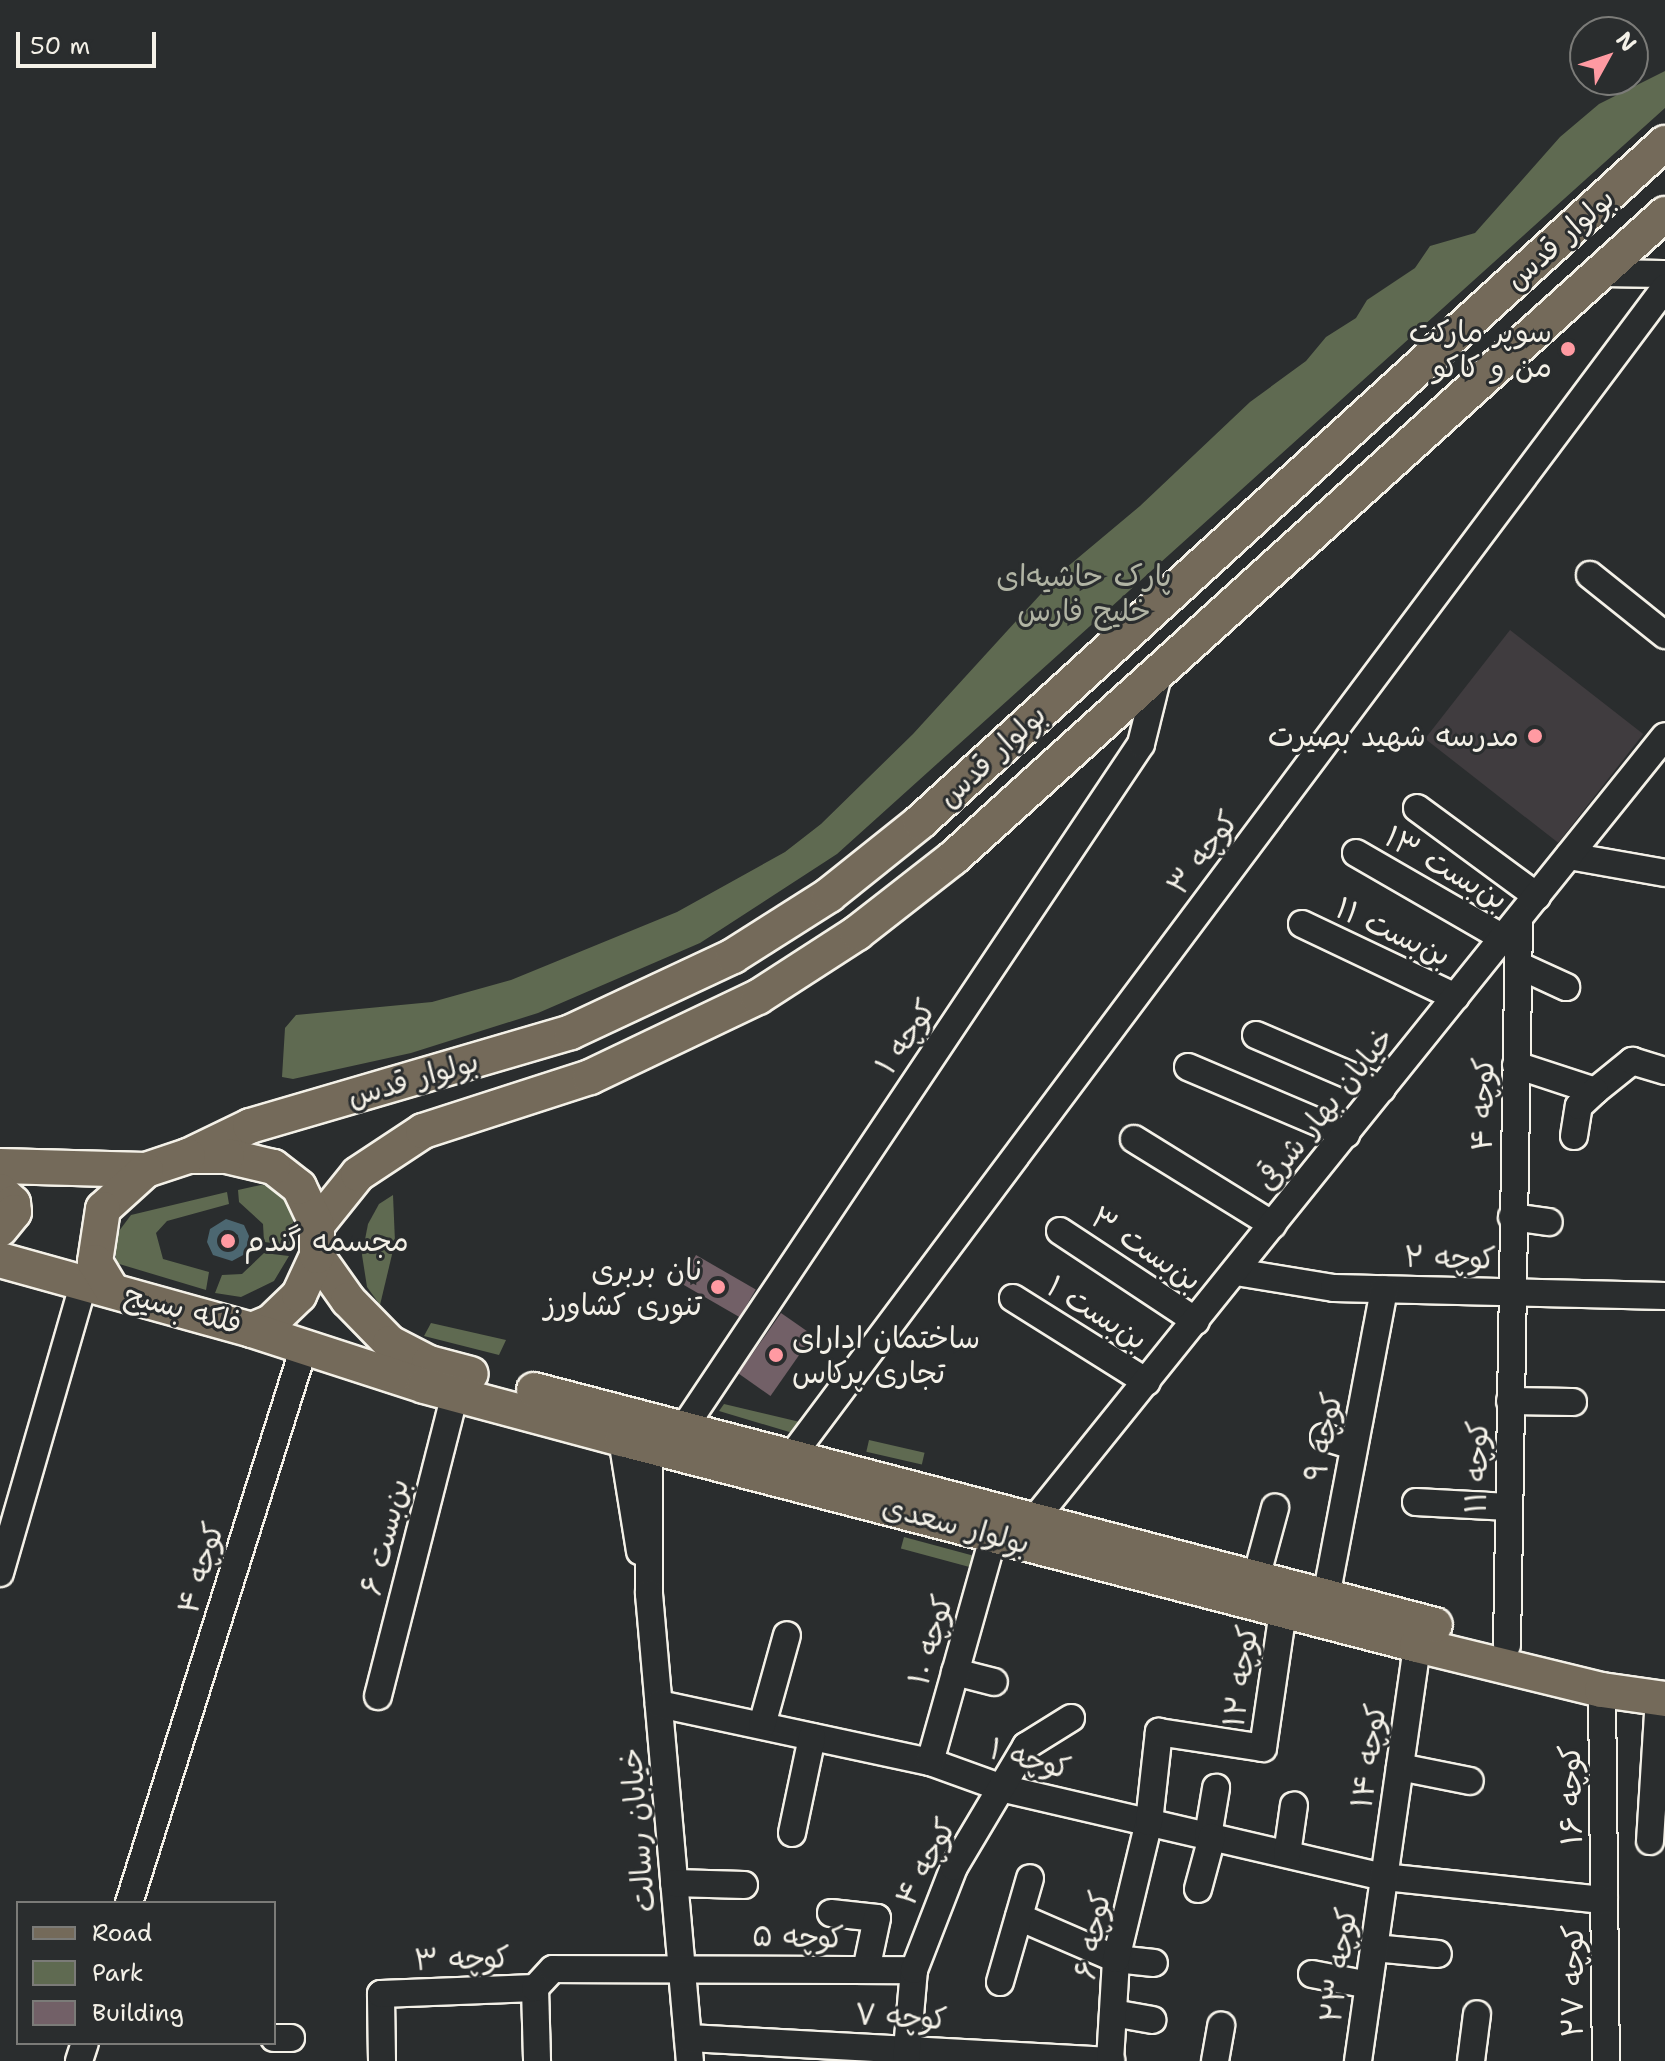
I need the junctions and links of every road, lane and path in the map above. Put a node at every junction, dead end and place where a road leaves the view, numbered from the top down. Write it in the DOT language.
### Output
graph roads {
  1 [pos="1665,143"];
  2 [pos="1665,214"];
  3 [pos="1600,273"];
  4 [pos="1665,274"];
  5 [pos="1665,288"];
  6 [pos="1590,575"];
  7 [pos="1665,635"];
  8 [pos="1159,671"];
  9 [pos="1661,747"];
  10 [pos="1417,808"];
  11 [pos="1356,853"];
  12 [pos="1569,856"];
  13 [pos="1665,873"];
  14 [pos="1537,896"];
  15 [pos="1302,924"];
  16 [pos="1511,928"];
  17 [pos="1518,965"];
  18 [pos="1566,987"];
  19 [pos="1456,997"];
  20 [pos="1256,1035"];
  21 [pos="1516,1065"];
  22 [pos="1188,1067"];
  23 [pos="1665,1071"];
  24 [pos="1382,1089"];
  25 [pos="1595,1091"];
  26 [pos="1346,1134"];
  27 [pos="1574,1136"];
  28 [pos="1134,1139"];
  29 [pos="188,1156"];
  30 [pos="0,1166"];
  31 [pos="146,1170"];
  32 [pos="0,1191"];
  33 [pos="1512,1217"];
  34 [pos="1549,1222"];
  35 [pos="1273,1225"];
  36 [pos="0,1229"];
  37 [pos="1060,1231"];
  38 [pos="317,1240"];
  39 [pos="0,1260"];
  40 [pos="1236,1272"];
  41 [pos="97,1286"];
  42 [pos="1384,1289"];
  43 [pos="1511,1291"];
  44 [pos="1665,1296"];
  45 [pos="1013,1298"];
  46 [pos="1196,1321"];
  47 [pos="252,1330"];
  48 [pos="304,1347"];
  49 [pos="1147,1382"];
  50 [pos="455,1394"];
  51 [pos="1510,1401"];
  52 [pos="1573,1402"];
  53 [pos="683,1429"];
  54 [pos="1324,1437"];
  55 [pos="635,1442"];
  56 [pos="1354,1446"];
  57 [pos="791,1457"];
  58 [pos="1416,1502"];
  59 [pos="1509,1507"];
  60 [pos="1275,1508"];
  61 [pos="1034,1520"];
  62 [pos="994,1534"];
  63 [pos="0,1573"];
  64 [pos="1256,1578"];
  65 [pos="1326,1597"];
  66 [pos="1283,1611"];
  67 [pos="787,1635"];
  68 [pos="1417,1645"];
  69 [pos="1507,1645"];
  70 [pos="955,1672"];
  71 [pos="994,1682"];
  72 [pos="1602,1690"];
  73 [pos="1663,1692"];
  74 [pos="378,1696"];
  75 [pos="659,1704"];
  76 [pos="1071,1718"];
  77 [pos="762,1725"];
  78 [pos="812,1737"];
  79 [pos="930,1762"];
  80 [pos="1400,1767"];
  81 [pos="1470,1781"];
  82 [pos="1216,1788"];
  83 [pos="1005,1789"];
  84 [pos="1294,1805"];
  85 [pos="1149,1822"];
  86 [pos="792,1833"];
  87 [pos="1210,1836"];
  88 [pos="1650,1841"];
  89 [pos="1287,1854"];
  90 [pos="1384,1877"];
  91 [pos="1030,1878"];
  92 [pos="674,1883"];
  93 [pos="744,1885"];
  94 [pos="1198,1889"];
  95 [pos="1604,1900"];
  96 [pos="130,1901"];
  97 [pos="831,1913"];
  98 [pos="1019,1917"];
  99 [pos="1374,1948"];
  100 [pos="1438,1954"];
  101 [pos="1116,1959"];
  102 [pos="1154,1963"];
  103 [pos="682,1968"];
  104 [pos="866,1970"];
  105 [pos="914,1970"];
  106 [pos="1312,1974"];
  107 [pos="1000,1982"];
  108 [pos="1369,1985"];
  109 [pos="535,1988"];
  110 [pos="1113,2013"];
  111 [pos="1477,2014"];
  112 [pos="1152,2020"];
  113 [pos="1221,2026"];
  114 [pos="689,2049"];
  115 [pos="907,2055"];
  116 [pos="983,2058"];
  117 [pos="382,2061"];
  118 [pos="537,2061"];
  119 [pos="1110,2061"];
  120 [pos="1215,2061"];
  121 [pos="1358,2061"];
  122 [pos="1471,2061"];
  123 [pos="1606,2061"];
  1 -- 29 [label="main road, بولوار قدس"];
  2 -- 3 [label="main road, بولوار قدس"];
  3 -- 4 [label="street"];
  3 -- 8 [label="main road, بولوار قدس"];
  5 -- 57 [label="street, کوچه ۳"];
  6 -- 7 [label="street"];
  8 -- 38 [label="main road, بولوار قدس"];
  8 -- 53 [label="street, کوچه ۱"];
  9 -- 12 [label="street, خیابان بهار شرقی"];
  10 -- 14 [label="street"];
  11 -- 16 [label="street, بن‌بست ۱۳"];
  12 -- 13 [label="street"];
  12 -- 14 [label="street, خیابان بهار شرقی"];
  14 -- 16 [label="street, خیابان بهار شرقی"];
  15 -- 19 [label="street, بن‌بست ۱۱"];
  16 -- 17 [label="street, کوچه ۴"];
  16 -- 19 [label="street, خیابان بهار شرقی"];
  17 -- 18 [label="street"];
  17 -- 21 [label="street, کوچه ۴"];
  19 -- 24 [label="street, خیابان بهار شرقی"];
  20 -- 24 [label="street"];
  21 -- 25 [label="street"];
  21 -- 33 [label="street, کوچه ۴"];
  22 -- 26 [label="street"];
  23 -- 25 [label="street"];
  24 -- 26 [label="street, خیابان بهار شرقی"];
  25 -- 27 [label="street"];
  26 -- 35 [label="street, خیابان بهار شرقی"];
  28 -- 35 [label="street"];
  29 -- 31 [label="main road, فلکه بسیج"];
  29 -- 38 [label="main road, فلکه بسیج"];
  30 -- 31 [label="main road"];
  31 -- 41 [label="main road, فلکه بسیج"];
  32 -- 36 [label="main road"];
  33 -- 34 [label="street"];
  33 -- 43 [label="street, کوچه ۴"];
  35 -- 40 [label="street, خیابان بهار شرقی"];
  37 -- 46 [label="street, بن‌بست ۳"];
  38 -- 47 [label="main road, فلکه بسیج"];
  38 -- 53 [label="main road, بولوار سعدی"];
  39 -- 41 [label="main road"];
  40 -- 42 [label="street, کوچه ۲"];
  40 -- 46 [label="street, خیابان بهار شرقی"];
  41 -- 47 [label="main road, فلکه بسیج"];
  41 -- 63 [label="street"];
  42 -- 43 [label="street, کوچه ۲"];
  42 -- 56 [label="street, کوچه ۹"];
  43 -- 44 [label="street, کوچه ۲"];
  43 -- 51 [label="street, کوچه ۱۱"];
  45 -- 49 [label="street, بن‌بست ۱"];
  46 -- 49 [label="street, خیابان بهار شرقی"];
  47 -- 48 [label="main road, بولوار سعدی"];
  48 -- 50 [label="main road, بولوار سعدی"];
  48 -- 96 [label="street, کوچه ۴"];
  49 -- 61 [label="street, خیابان بهار شرقی"];
  50 -- 55 [label="main road, بولوار سعدی"];
  50 -- 74 [label="street, بن‌بست ۶"];
  51 -- 52 [label="street"];
  51 -- 59 [label="street, کوچه ۱۱"];
  53 -- 57 [label="main road, بولوار سعدی"];
  54 -- 56 [label="street"];
  55 -- 62 [label="main road, بولوار سعدی"];
  55 -- 75 [label="street, خیابان رسالت"];
  56 -- 65 [label="street, کوچه ۹"];
  57 -- 61 [label="main road, بولوار سعدی"];
  58 -- 59 [label="street"];
  59 -- 69 [label="street, کوچه ۱۱"];
  60 -- 64 [label="street"];
  61 -- 64 [label="main road, بولوار سعدی"];
  62 -- 66 [label="main road, بولوار سعدی"];
  62 -- 70 [label="street, کوچه ۱۰"];
  64 -- 65 [label="main road, بولوار سعدی"];
  65 -- 69 [label="main road, بولوار سعدی"];
  66 -- 68 [label="main road, بولوار سعدی"];
  66 -- 85 [label="street, کوچه ۱۲"];
  67 -- 77 [label="street"];
  68 -- 72 [label="main road, بولوار سعدی"];
  68 -- 80 [label="street, کوچه ۱۴"];
  69 -- 73 [label="main road, بولوار سعدی"];
  70 -- 71 [label="street"];
  70 -- 79 [label="street, کوچه ۱۰"];
  72 -- 73 [label="main road, بولوار سعدی"];
  72 -- 95 [label="street, کوچه ۱۶"];
  73 -- 88 [label="street"];
  75 -- 77 [label="street, کوچه ۱"];
  75 -- 92 [label="street, خیابان رسالت"];
  76 -- 83 [label="street, کوچه ۴"];
  77 -- 78 [label="street, کوچه ۱"];
  78 -- 79 [label="street, کوچه ۱"];
  78 -- 86 [label="street"];
  79 -- 83 [label="street, کوچه ۱"];
  80 -- 81 [label="street"];
  80 -- 90 [label="street, کوچه ۱۴"];
  82 -- 87 [label="street"];
  83 -- 85 [label="street, کوچه ۱"];
  83 -- 105 [label="street, کوچه ۴"];
  84 -- 89 [label="street"];
  85 -- 87 [label="street, کوچه ۱"];
  85 -- 101 [label="street, کوچه ۶"];
  87 -- 89 [label="street, کوچه ۱"];
  87 -- 94 [label="street"];
  89 -- 90 [label="street, کوچه ۱"];
  90 -- 95 [label="street, کوچه ۱"];
  90 -- 99 [label="street, کوچه ۲۳"];
  91 -- 98 [label="street"];
  92 -- 93 [label="street"];
  92 -- 103 [label="street, خیابان رسالت"];
  95 -- 123 [label="street, کوچه ۲۷"];
  97 -- 104 [label="street"];
  98 -- 101 [label="street"];
  98 -- 107 [label="street"];
  99 -- 100 [label="street"];
  99 -- 108 [label="street, کوچه ۲۳"];
  101 -- 102 [label="street"];
  101 -- 110 [label="street, کوچه ۶"];
  103 -- 104 [label="street, کوچه ۵"];
  103 -- 109 [label="street, کوچه ۳"];
  103 -- 114 [label="street, خیابان رسالت"];
  104 -- 105 [label="street, کوچه ۵"];
  105 -- 115 [label="street, کوچه ۴"];
  106 -- 108 [label="street"];
  108 -- 121 [label="street, کوچه ۲۳"];
  109 -- 117 [label="street, کوچه ۳"];
  109 -- 118 [label="street"];
  110 -- 112 [label="street"];
  110 -- 119 [label="street, کوچه ۶"];
  111 -- 122 [label="street"];
  113 -- 120 [label="street"];
  114 -- 115 [label="street, کوچه ۷"];
  115 -- 116 [label="street, کوچه ۷"];
  116 -- 119 [label="street, کوچه ۷"];
}
